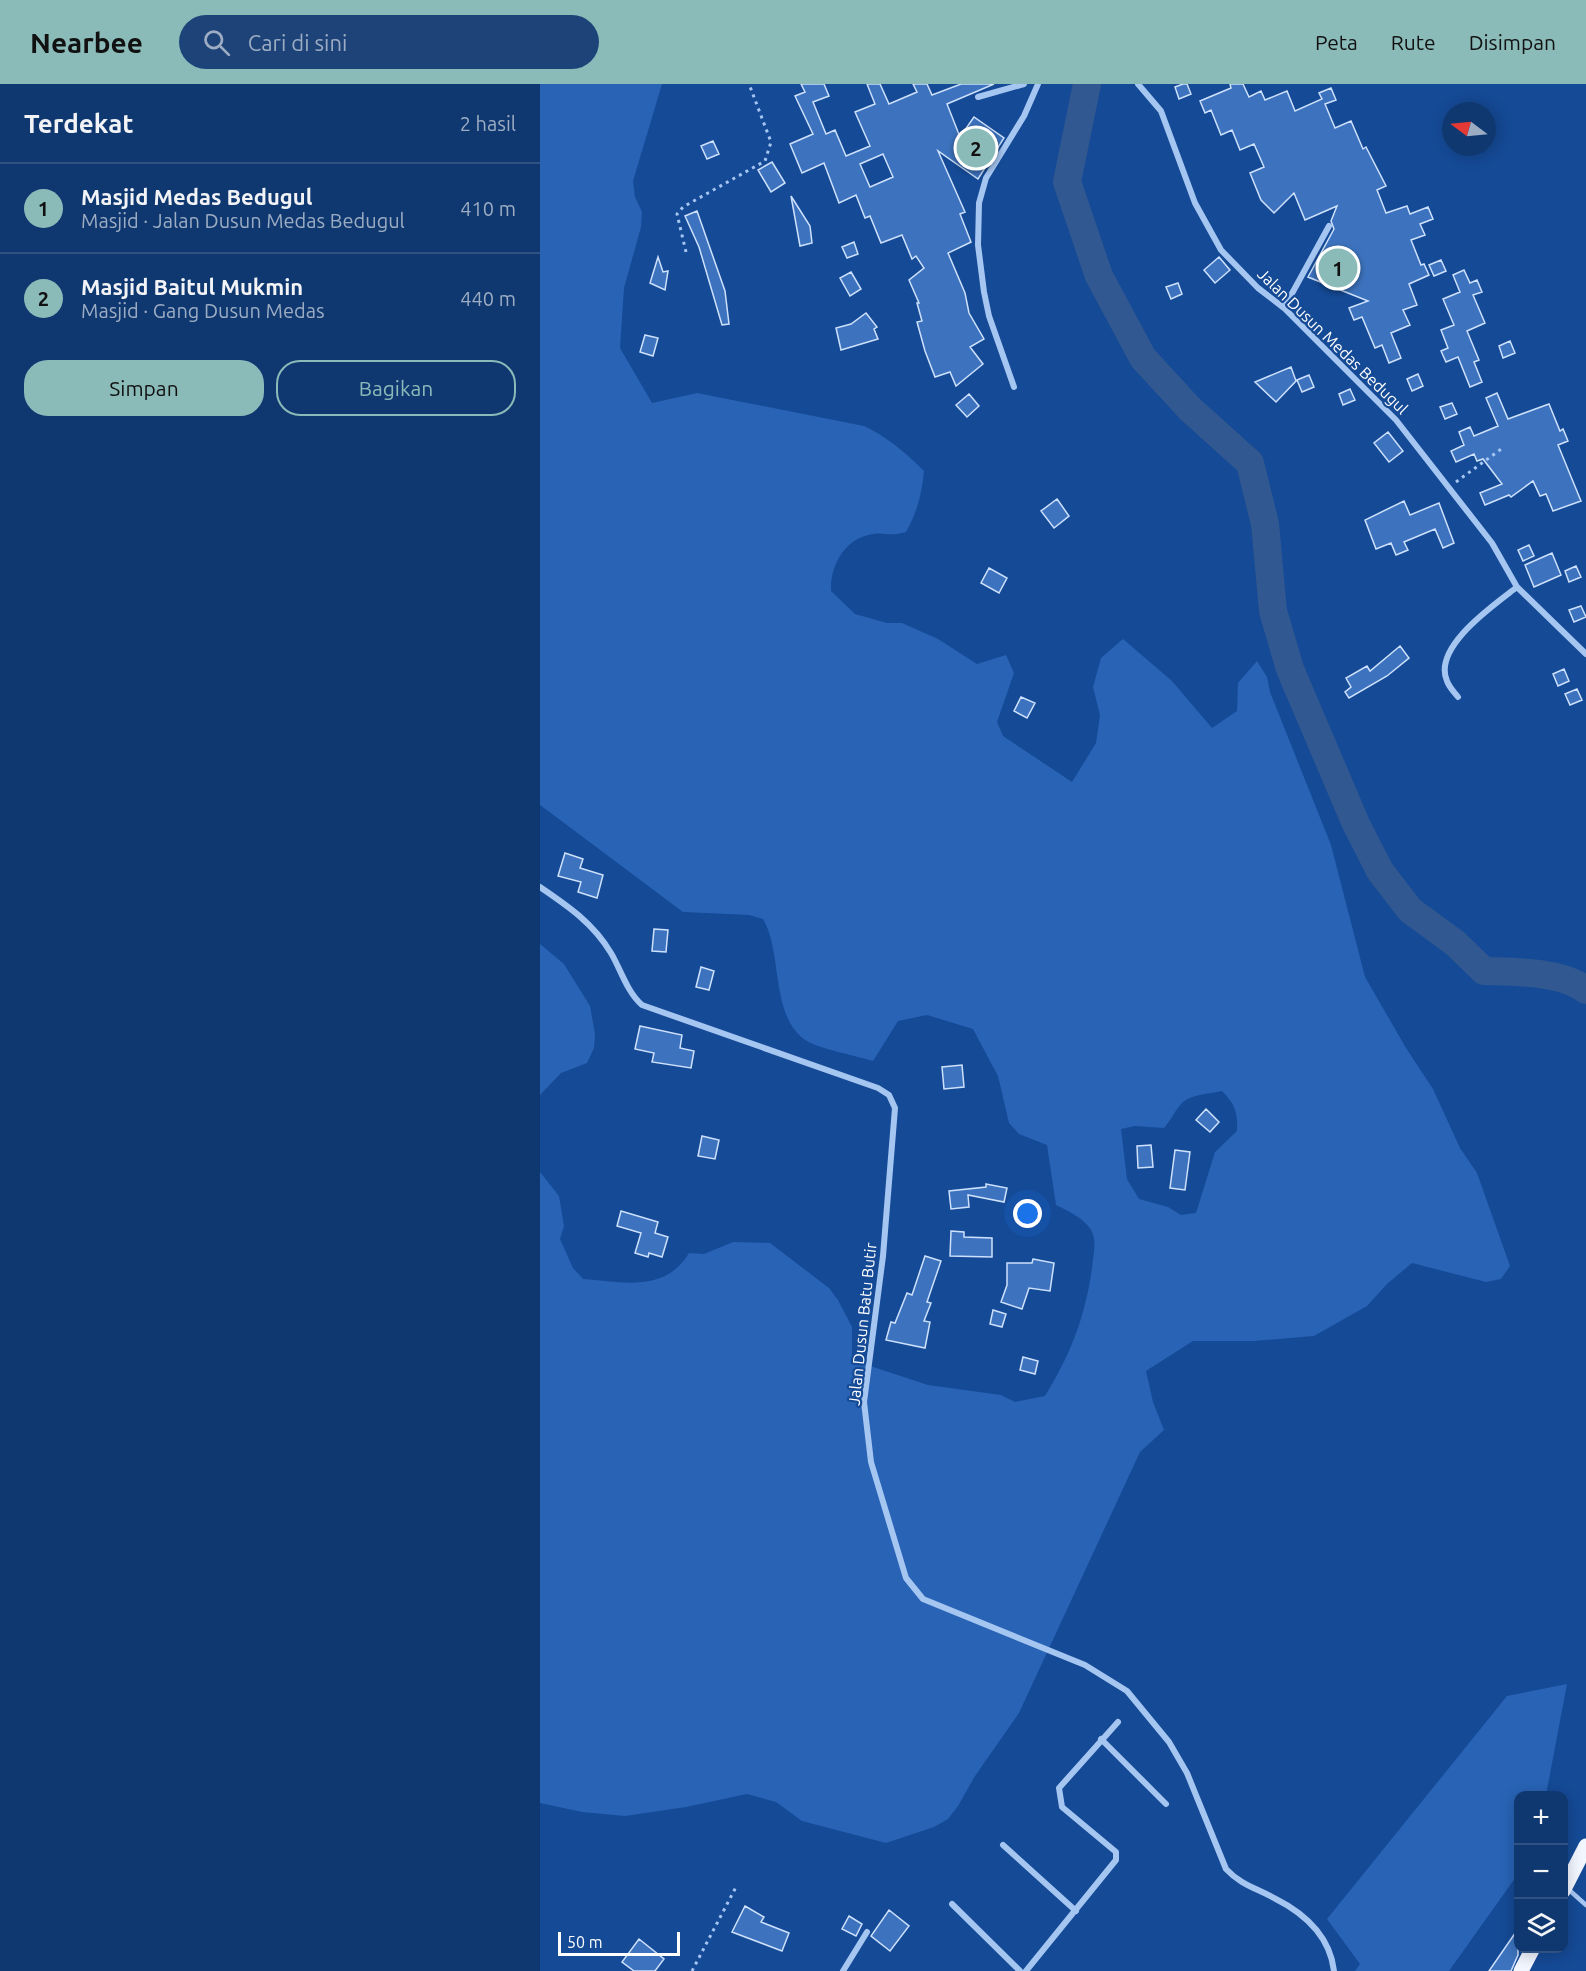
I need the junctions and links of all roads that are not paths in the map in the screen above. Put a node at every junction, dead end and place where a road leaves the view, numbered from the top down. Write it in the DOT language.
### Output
graph roads {
  1 [pos="1024,84"];
  2 [pos="1038,84"];
  3 [pos="1138,84"];
  4 [pos="978,97"];
  5 [pos="1329,226"];
  6 [pos="1284,308"];
  7 [pos="1014,387"];
  8 [pos="1517,587"];
  9 [pos="1586,654"];
  10 [pos="1458,697"];
  11 [pos="540,887"];
  12 [pos="1118,1722"];
  13 [pos="1101,1739"];
  14 [pos="1166,1804"];
  15 [pos="1003,1845"];
  16 [pos="1586,1846"];
  17 [pos="1568,1883"];
  18 [pos="1568,1891"];
  19 [pos="952,1904"];
  20 [pos="1586,1905"];
  21 [pos="1076,1911"];
  22 [pos="867,1932"];
  23 [pos="1530,1953"];
  24 [pos="843,1971"];
  25 [pos="1020,1971"];
  26 [pos="1026,1971"];
  27 [pos="1334,1971"];
  28 [pos="1521,1971"];
  1 -- 4 [label="street"];
  2 -- 7 [label="street"];
  3 -- 6 [label="street, Jalan Dusun Medas Bedugul"];
  5 -- 6 [label="street"];
  6 -- 8 [label="street, Jalan Dusun Medas Bedugul"];
  8 -- 9 [label="street, Jalan Dusun Medas Bedugul"];
  8 -- 10 [label="street"];
  11 -- 27 [label="street, Jalan Dusun Batu Butir"];
  12 -- 13 [label="street"];
  13 -- 14 [label="street"];
  13 -- 21 [label="street"];
  15 -- 21 [label="street"];
  16 -- 17 [label="main road"];
  18 -- 20 [label="lane"];
  19 -- 25 [label="street"];
  21 -- 26 [label="street"];
  22 -- 24 [label="street"];
  23 -- 28 [label="main road"];
}
